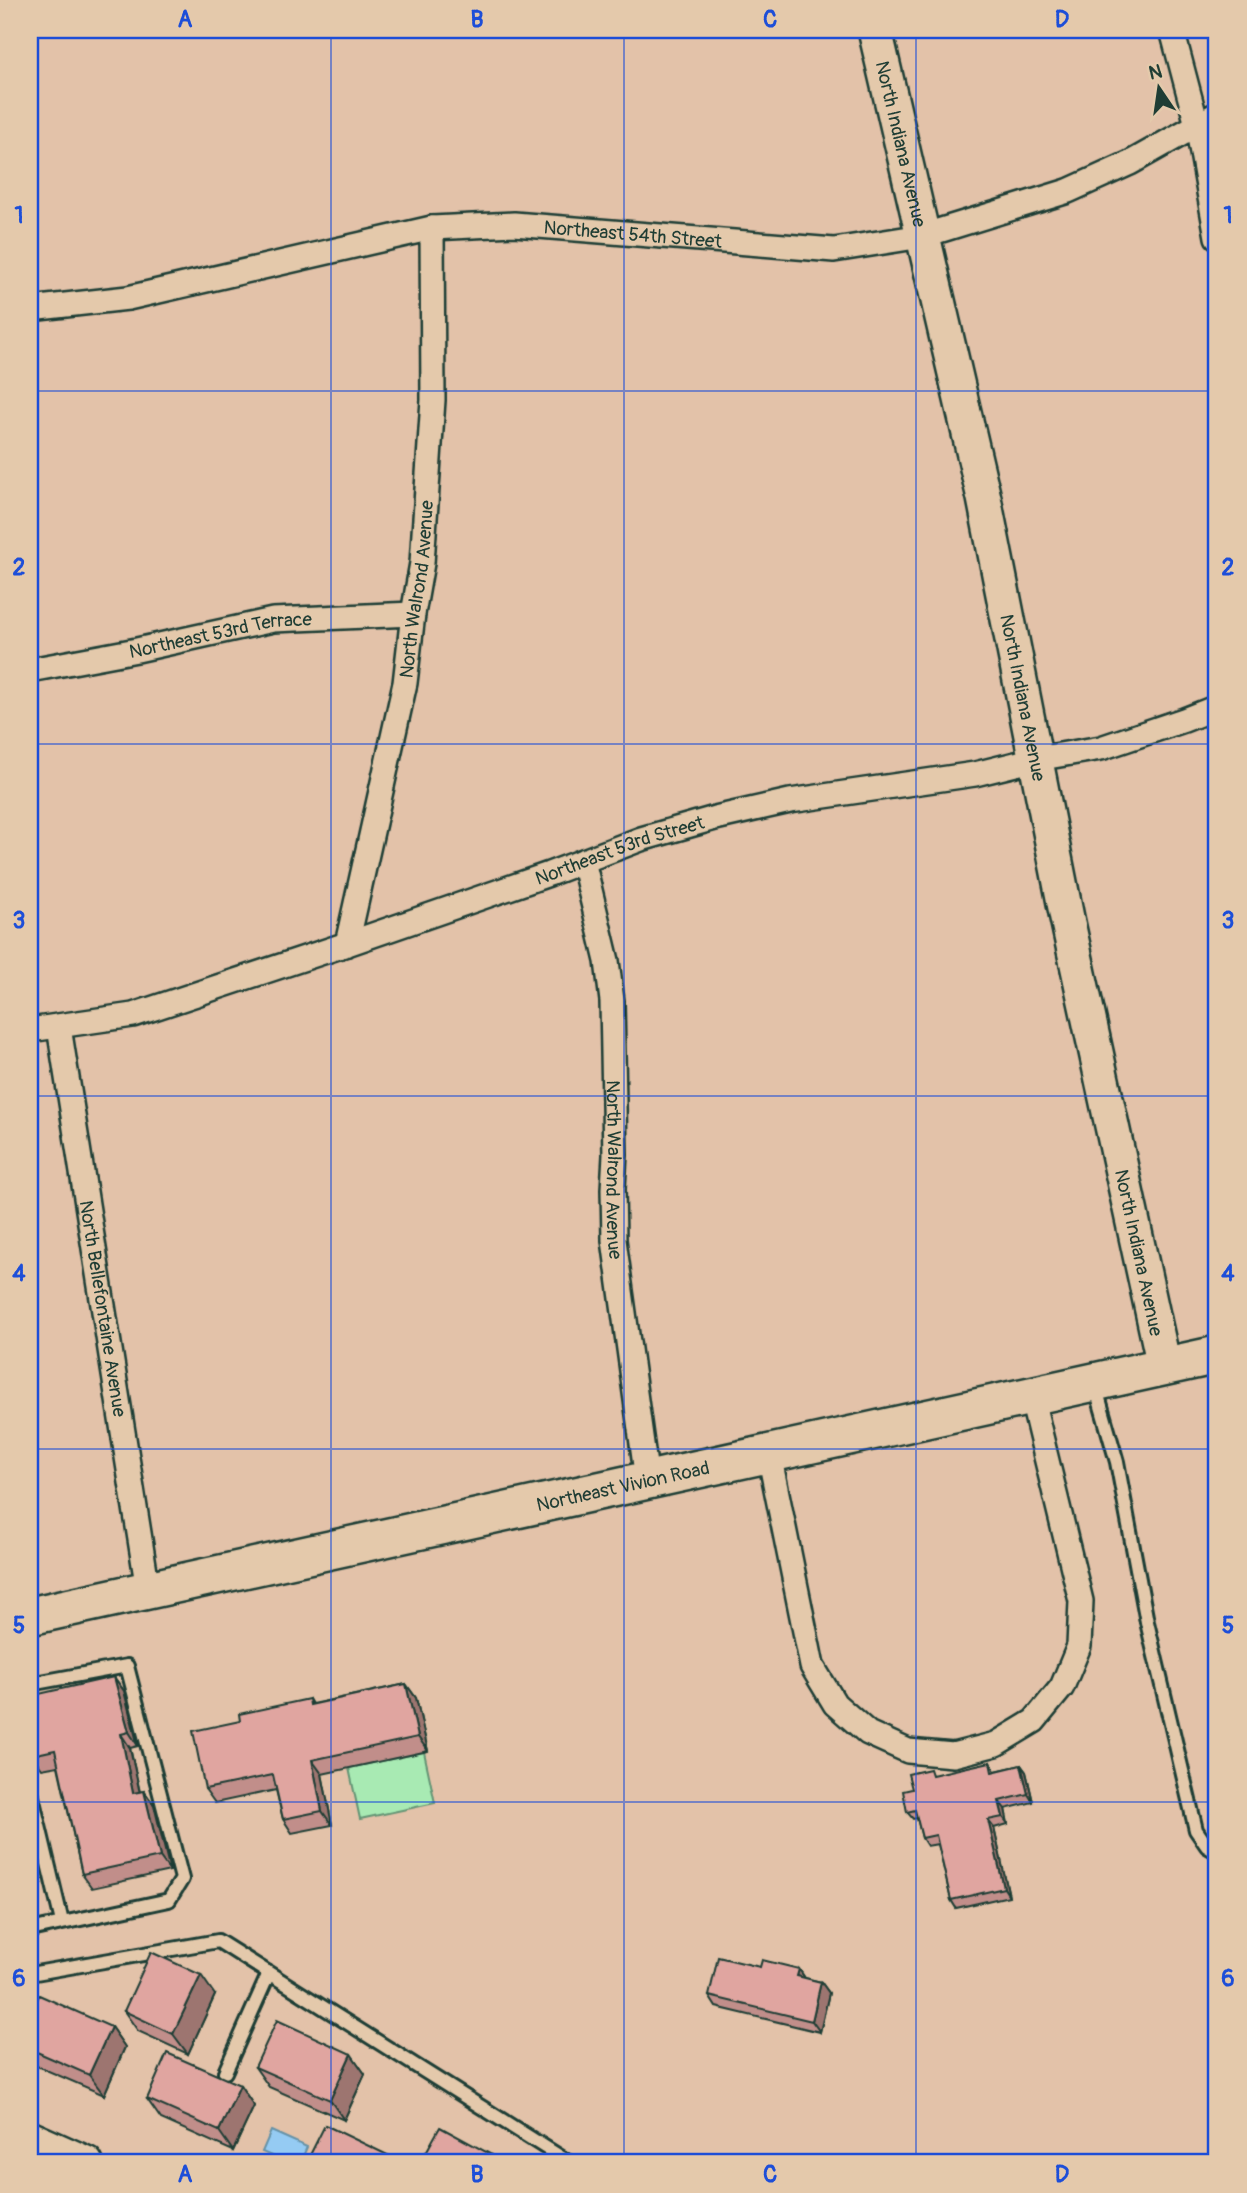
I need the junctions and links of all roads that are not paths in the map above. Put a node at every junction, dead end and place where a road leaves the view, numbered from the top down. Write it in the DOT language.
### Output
graph roads {
  1 [pos="876,30"];
  2 [pos="1172,30"];
  3 [pos="1217,114"];
  4 [pos="1197,125"];
  5 [pos="432,228"];
  6 [pos="922,236"];
  7 [pos="1217,237"];
  8 [pos="30,309"];
  9 [pos="413,614"];
  10 [pos="30,670"];
  11 [pos="1217,706"];
  12 [pos="1035,759"];
  13 [pos="583,861"];
  14 [pos="348,944"];
  15 [pos="59,1027"];
  16 [pos="30,1030"];
  17 [pos="1217,1355"];
  18 [pos="1164,1366"];
  19 [pos="1094,1381"];
  20 [pos="1031,1395"];
  21 [pos="769,1454"];
  22 [pos="647,1480"];
  23 [pos="148,1590"];
  24 [pos="30,1616"];
  25 [pos="30,1684"];
  26 [pos="30,1788"];
  27 [pos="44,1849"];
  28 [pos="30,1852"];
  29 [pos="1217,1852"];
  30 [pos="61,1922"];
  31 [pos="30,1930"];
  32 [pos="270,1973"];
  33 [pos="30,1974"];
  34 [pos="225,2072"];
  35 [pos="30,2138"];
  36 [pos="86,2163"];
  37 [pos="570,2163"];
  1 -- 6 [label="street, North Indiana Avenue"];
  2 -- 4 [label="street"];
  3 -- 4 [label="street, Northeast 54th Street"];
  4 -- 6 [label="street, Northeast 54th Street"];
  4 -- 7 [label="street"];
  5 -- 6 [label="street, Northeast 54th Street"];
  5 -- 8 [label="street, Northeast 54th Street"];
  5 -- 9 [label="street, North Walrond Avenue"];
  6 -- 12 [label="street, North Indiana Avenue"];
  9 -- 10 [label="street, Northeast 53rd Terrace"];
  9 -- 14 [label="street, North Walrond Avenue"];
  11 -- 12 [label="street, Northeast 53rd Street"];
  12 -- 13 [label="street, Northeast 53rd Street"];
  12 -- 18 [label="street, North Indiana Avenue"];
  13 -- 14 [label="street, Northeast 53rd Street"];
  13 -- 22 [label="street, North Walrond Avenue"];
  14 -- 15 [label="street, Northeast 53rd Street"];
  15 -- 16 [label="street, Northeast 53rd Street"];
  15 -- 23 [label="street, North Bellefontaine Avenue"];
  17 -- 18 [label="main road, Northeast Vivion Road"];
  18 -- 19 [label="main road, Northeast Vivion Road"];
  19 -- 20 [label="main road, Northeast Vivion Road"];
  19 -- 29 [label="lane"];
  20 -- 21 [label="main road, Northeast Vivion Road"];
  20 -- 21 [label="street"];
  21 -- 22 [label="main road, Northeast Vivion Road"];
  22 -- 23 [label="main road, Northeast Vivion Road"];
  23 -- 24 [label="main road, Northeast Vivion Road"];
  25 -- 30 [label="lane"];
  26 -- 27 [label="lane"];
  27 -- 28 [label="lane"];
  27 -- 30 [label="lane"];
  30 -- 31 [label="lane"];
  32 -- 33 [label="lane"];
  32 -- 34 [label="lane"];
  32 -- 37 [label="lane"];
  35 -- 36 [label="street"];
}
